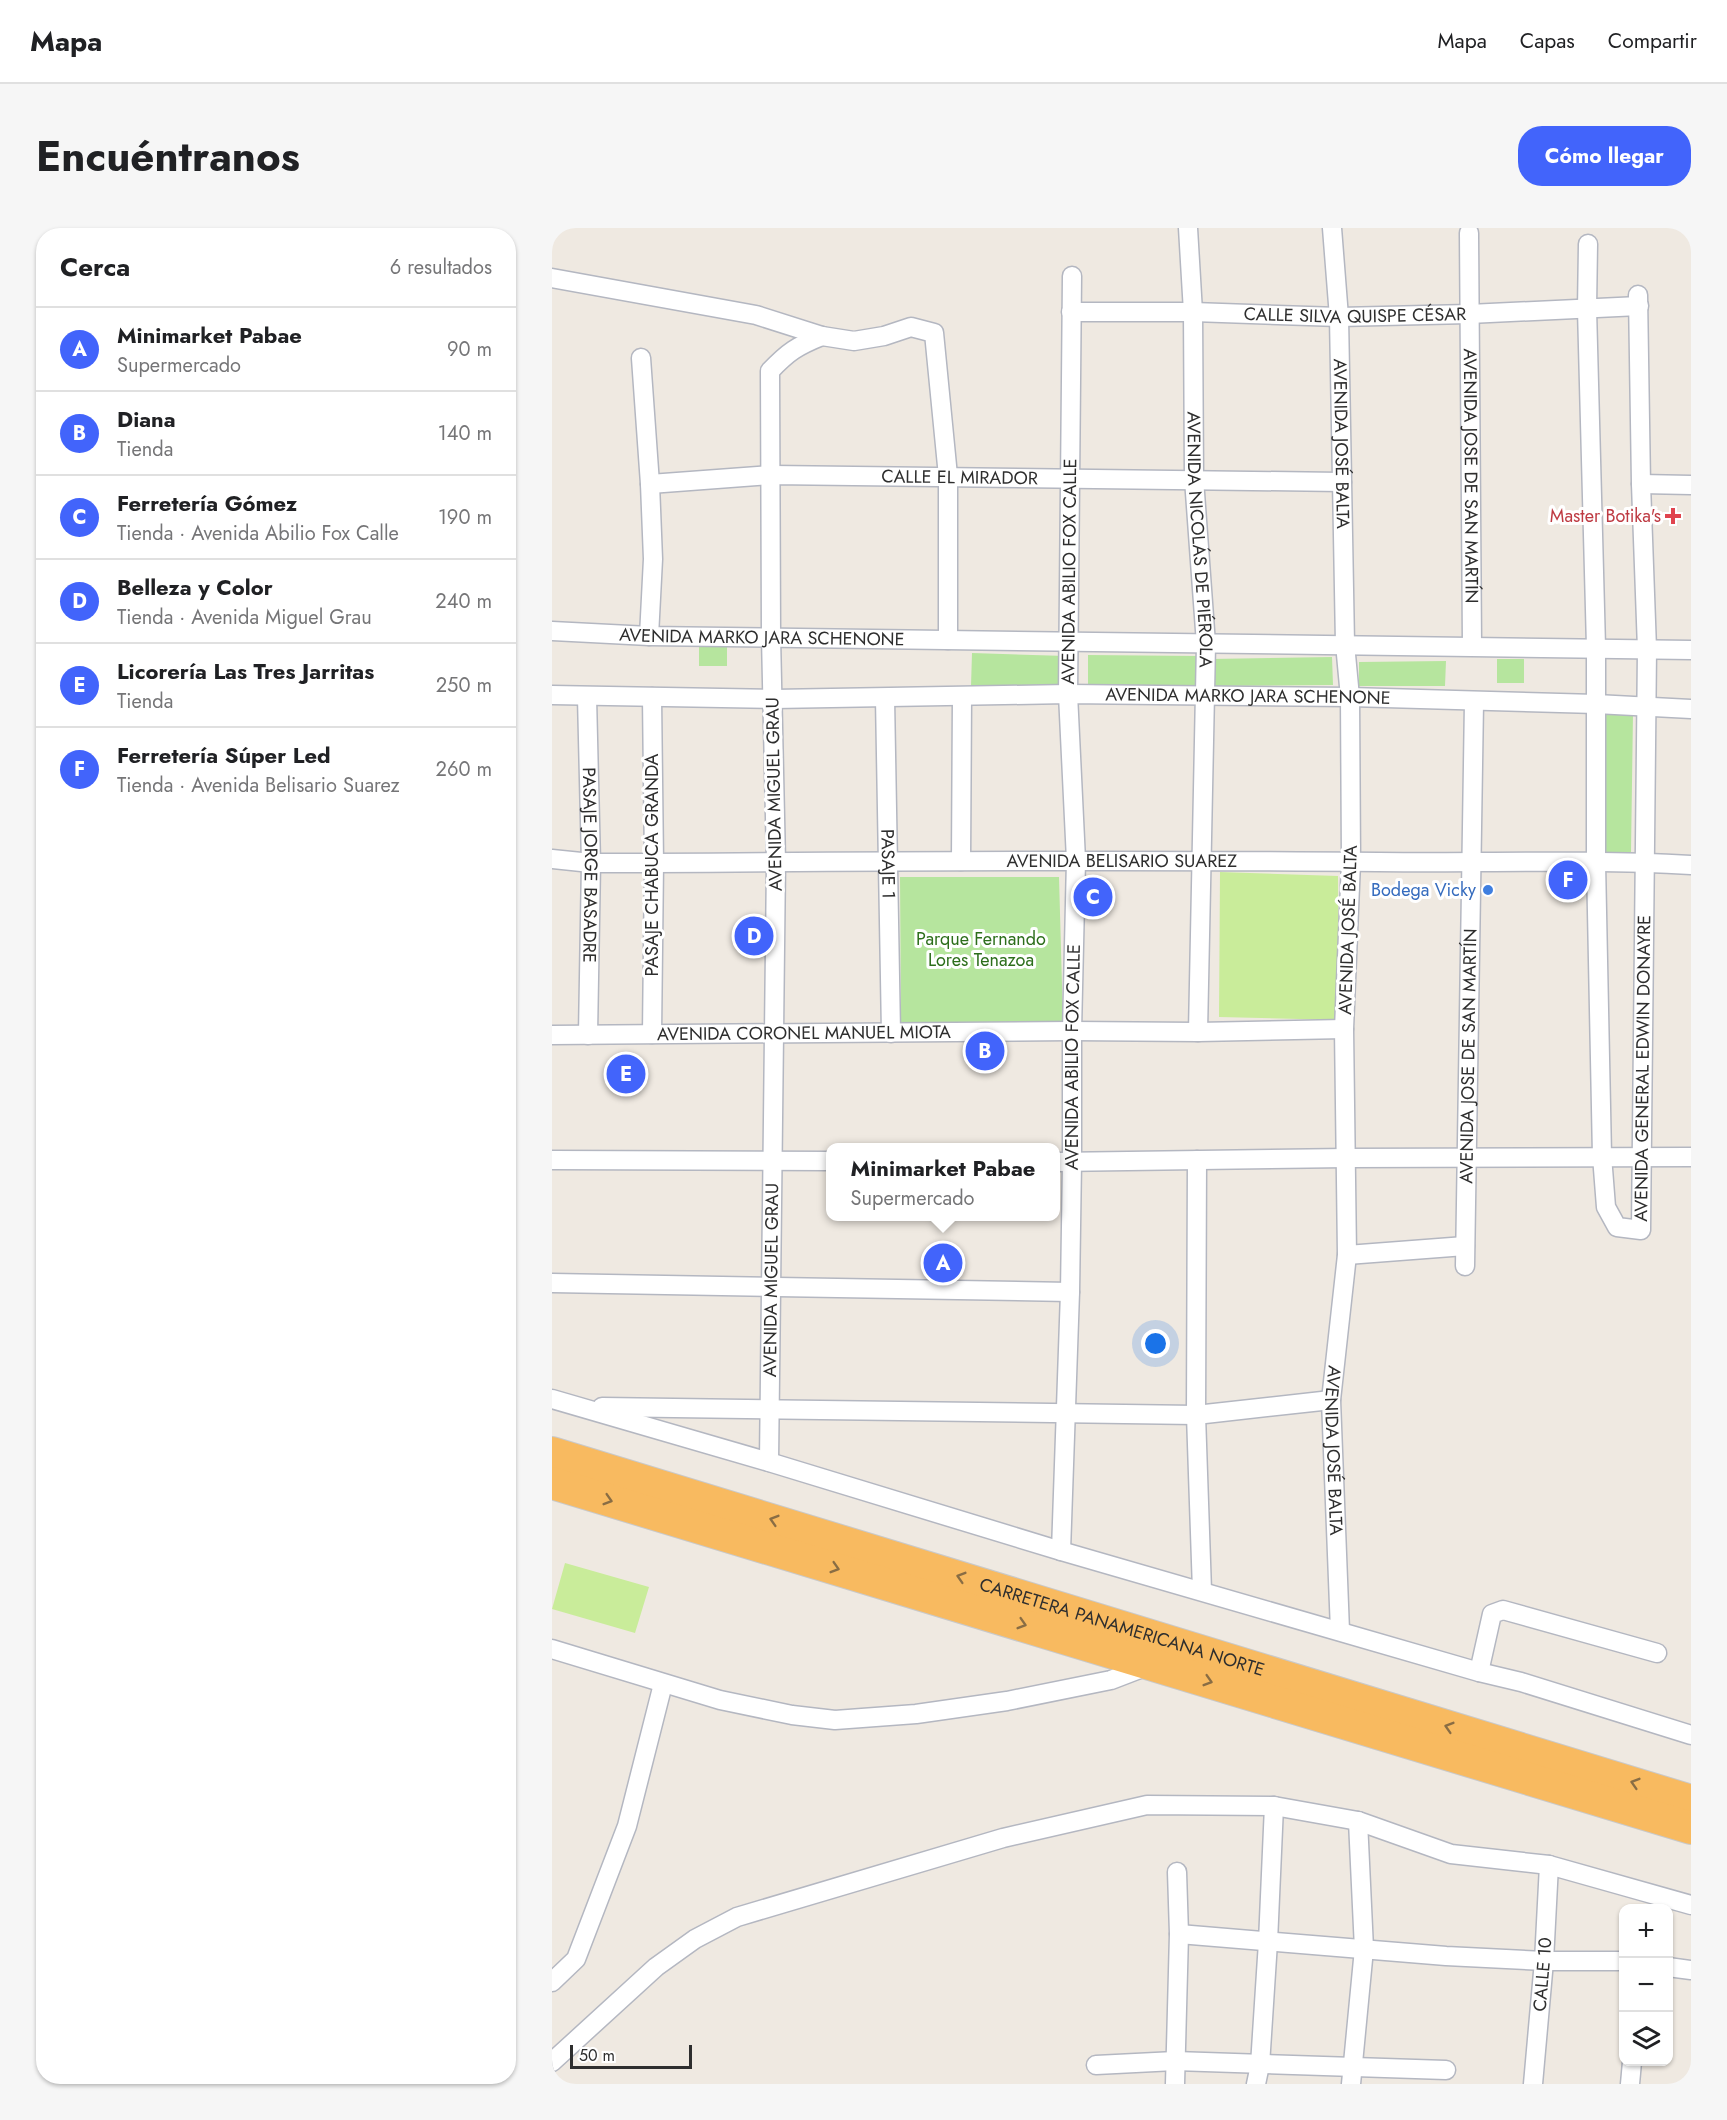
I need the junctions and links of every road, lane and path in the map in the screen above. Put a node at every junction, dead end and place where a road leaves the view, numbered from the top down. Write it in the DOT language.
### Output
graph roads {
  1 [pos="1188,228"];
  2 [pos="1332,228"];
  3 [pos="1469,233"];
  4 [pos="1588,244"];
  5 [pos="1072,276"];
  6 [pos="552,278"];
  7 [pos="1639,301"];
  8 [pos="1587,309"];
  9 [pos="1071,312"];
  10 [pos="1193,312"];
  11 [pos="1469,314"];
  12 [pos="1339,317"];
  13 [pos="822,336"];
  14 [pos="641,358"];
  15 [pos="771,474"];
  16 [pos="948,476"];
  17 [pos="1069,477"];
  18 [pos="1194,479"];
  19 [pos="1342,482"];
  20 [pos="650,484"];
  21 [pos="1641,484"];
  22 [pos="1691,485"];
  23 [pos="552,631"];
  24 [pos="649,636"];
  25 [pos="771,638"];
  26 [pos="948,640"];
  27 [pos="1069,641"];
  28 [pos="1206,644"];
  29 [pos="1345,644"];
  30 [pos="1472,646"];
  31 [pos="1596,647"];
  32 [pos="1647,649"];
  33 [pos="1691,650"];
  34 [pos="1068,694"];
  35 [pos="552,695"];
  36 [pos="1205,696"];
  37 [pos="587,697"];
  38 [pos="652,697"];
  39 [pos="962,697"];
  40 [pos="1350,697"];
  41 [pos="885,698"];
  42 [pos="774,699"];
  43 [pos="1474,702"];
  44 [pos="1596,704"];
  45 [pos="1647,707"];
  46 [pos="1691,709"];
  47 [pos="552,859"];
  48 [pos="1076,860"];
  49 [pos="889,861"];
  50 [pos="961,861"];
  51 [pos="1200,861"];
  52 [pos="776,862"];
  53 [pos="1351,862"];
  54 [pos="1645,862"];
  55 [pos="591,863"];
  56 [pos="654,863"];
  57 [pos="1471,863"];
  58 [pos="1596,863"];
  59 [pos="1691,865"];
  60 [pos="1344,1029"];
  61 [pos="1072,1031"];
  62 [pos="1198,1032"];
  63 [pos="891,1033"];
  64 [pos="652,1034"];
  65 [pos="773,1034"];
  66 [pos="552,1035"];
  67 [pos="588,1035"];
  68 [pos="1602,1156"];
  69 [pos="1467,1157"];
  70 [pos="1691,1157"];
  71 [pos="1347,1158"];
  72 [pos="1641,1158"];
  73 [pos="552,1160"];
  74 [pos="1197,1160"];
  75 [pos="771,1161"];
  76 [pos="826,1161"];
  77 [pos="1064,1162"];
  78 [pos="1465,1246"];
  79 [pos="1347,1255"];
  80 [pos="1465,1266"];
  81 [pos="552,1283"];
  82 [pos="770,1286"];
  83 [pos="1070,1292"];
  84 [pos="552,1398"];
  85 [pos="1331,1400"];
  86 [pos="578,1407"];
  87 [pos="768,1409"];
  88 [pos="1066,1413"];
  89 [pos="1196,1415"];
  90 [pos="552,1453"];
  91 [pos="769,1462"];
  92 [pos="552,1483"];
  93 [pos="1060,1551"];
  94 [pos="1202,1591"];
  95 [pos="1340,1631"];
  96 [pos="552,1651"];
  97 [pos="1657,1653"];
  98 [pos="1152,1664"];
  99 [pos="1479,1671"];
  100 [pos="663,1684"];
  101 [pos="1691,1735"];
  102 [pos="1691,1801"];
  103 [pos="1274,1806"];
  104 [pos="1358,1821"];
  105 [pos="1691,1828"];
  106 [pos="1548,1865"];
  107 [pos="1177,1872"];
  108 [pos="1691,1905"];
  109 [pos="1179,1934"];
  110 [pos="1268,1942"];
  111 [pos="1364,1949"];
  112 [pos="1544,1961"];
  113 [pos="1619,1961"];
  114 [pos="1673,1968"];
  115 [pos="1691,1970"];
  116 [pos="552,1982"];
  117 [pos="1175,2061"];
  118 [pos="552,2062"];
  119 [pos="1096,2065"];
  120 [pos="1260,2065"];
  121 [pos="1632,2066"];
  122 [pos="1446,2070"];
  123 [pos="1352,2076"];
  124 [pos="1175,2084"];
  125 [pos="1256,2084"];
  126 [pos="1533,2084"];
  127 [pos="1630,2084"];
  1 -- 10 [label="street, AVENIDA NICOLÁS DE PIÉROLA"];
  2 -- 12 [label="street, AVENIDA JOSÉ BALTA"];
  3 -- 11 [label="street, AVENIDA JOSE DE SAN MARTÍN"];
  4 -- 8 [label="street, AVENIDA GENERAL EDWIN DONAYRE"];
  5 -- 9 [label="street, AVENIDA ABILIO FOX CALLE"];
  6 -- 13 [label="street"];
  7 -- 8 [label="street, CALLE SILVA QUISPE CÉSAR"];
  7 -- 21 [label="street, AVENIDA GENERAL EDWIN DONAYRE"];
  8 -- 11 [label="street, CALLE SILVA QUISPE CÉSAR"];
  8 -- 31 [label="street, AVENIDA GENERAL EDWIN DONAYRE"];
  9 -- 10 [label="street, CALLE SILVA QUISPE CÉSAR"];
  9 -- 17 [label="street, AVENIDA ABILIO FOX CALLE"];
  10 -- 12 [label="street, CALLE SILVA QUISPE CÉSAR"];
  10 -- 18 [label="street, AVENIDA NICOLÁS DE PIÉROLA"];
  11 -- 12 [label="street, CALLE SILVA QUISPE CÉSAR"];
  11 -- 30 [label="street, AVENIDA JOSE DE SAN MARTÍN"];
  12 -- 19 [label="street, AVENIDA JOSÉ BALTA"];
  13 -- 15 [label="street, AVENIDA MIGUEL GRAU"];
  13 -- 16 [label="street"];
  14 -- 20 [label="street"];
  15 -- 16 [label="street, CALLE EL MIRADOR"];
  15 -- 20 [label="street, CALLE EL MIRADOR"];
  15 -- 25 [label="street, AVENIDA MIGUEL GRAU"];
  16 -- 17 [label="street, CALLE EL MIRADOR"];
  16 -- 26 [label="street"];
  17 -- 18 [label="street, CALLE EL MIRADOR"];
  17 -- 27 [label="street, AVENIDA ABILIO FOX CALLE"];
  18 -- 19 [label="street, CALLE EL MIRADOR"];
  18 -- 28 [label="street, AVENIDA NICOLÁS DE PIÉROLA"];
  19 -- 29 [label="street, AVENIDA JOSÉ BALTA"];
  20 -- 24 [label="street"];
  21 -- 22 [label="street"];
  21 -- 32 [label="street, AVENIDA GENERAL EDWIN DONAYRE"];
  23 -- 24 [label="street, AVENIDA MARKO JARA SCHENONE"];
  24 -- 25 [label="street, AVENIDA MARKO JARA SCHENONE"];
  25 -- 26 [label="street, AVENIDA MARKO JARA SCHENONE"];
  25 -- 42 [label="street, AVENIDA MIGUEL GRAU"];
  26 -- 27 [label="street, AVENIDA MARKO JARA SCHENONE"];
  27 -- 28 [label="street, AVENIDA MARKO JARA SCHENONE"];
  27 -- 34 [label="street, AVENIDA ABILIO FOX CALLE"];
  28 -- 29 [label="street, AVENIDA MARKO JARA SCHENONE"];
  28 -- 36 [label="street, AVENIDA NICOLÁS DE PIÉROLA"];
  29 -- 30 [label="street, AVENIDA MARKO JARA SCHENONE"];
  29 -- 40 [label="street, AVENIDA JOSÉ BALTA"];
  30 -- 31 [label="street, AVENIDA MARKO JARA SCHENONE"];
  31 -- 32 [label="street, AVENIDA MARKO JARA SCHENONE"];
  31 -- 44 [label="street, AVENIDA GENERAL EDWIN DONAYRE"];
  32 -- 33 [label="street, AVENIDA MARKO JARA SCHENONE"];
  32 -- 45 [label="street, AVENIDA GENERAL EDWIN DONAYRE"];
  34 -- 36 [label="street, AVENIDA MARKO JARA SCHENONE"];
  34 -- 39 [label="street, AVENIDA MARKO JARA SCHENONE"];
  34 -- 48 [label="street, AVENIDA ABILIO FOX CALLE"];
  35 -- 37 [label="street, AVENIDA MARKO JARA SCHENONE"];
  36 -- 40 [label="street, AVENIDA MARKO JARA SCHENONE"];
  36 -- 51 [label="street, AVENIDA NICOLÁS DE PIÉROLA"];
  37 -- 38 [label="street, AVENIDA MARKO JARA SCHENONE"];
  37 -- 55 [label="street, PASAJE JORGE BASADRE"];
  38 -- 42 [label="street, AVENIDA MARKO JARA SCHENONE"];
  38 -- 56 [label="street, PASAJE CHABUCA GRANDA"];
  39 -- 41 [label="street, AVENIDA MARKO JARA SCHENONE"];
  39 -- 50 [label="street"];
  40 -- 43 [label="street, AVENIDA MARKO JARA SCHENONE"];
  40 -- 53 [label="street, AVENIDA JOSÉ BALTA"];
  41 -- 42 [label="street, AVENIDA MARKO JARA SCHENONE"];
  41 -- 49 [label="street, PASAJE 1"];
  42 -- 52 [label="street, AVENIDA MIGUEL GRAU"];
  43 -- 44 [label="street, AVENIDA MARKO JARA SCHENONE"];
  43 -- 57 [label="street, AVENIDA JOSE DE SAN MARTÍN"];
  44 -- 45 [label="street, AVENIDA MARKO JARA SCHENONE"];
  44 -- 58 [label="street, AVENIDA GENERAL EDWIN DONAYRE"];
  45 -- 46 [label="street, AVENIDA MARKO JARA SCHENONE"];
  45 -- 54 [label="street, AVENIDA GENERAL EDWIN DONAYRE"];
  47 -- 55 [label="street, AVENIDA BELISARIO SUAREZ"];
  48 -- 50 [label="street, AVENIDA BELISARIO SUAREZ"];
  48 -- 51 [label="street, AVENIDA BELISARIO SUAREZ"];
  48 -- 61 [label="street, AVENIDA ABILIO FOX CALLE"];
  49 -- 50 [label="street, AVENIDA BELISARIO SUAREZ"];
  49 -- 52 [label="street, AVENIDA BELISARIO SUAREZ"];
  49 -- 63 [label="street, PASAJE 1"];
  51 -- 53 [label="street, AVENIDA BELISARIO SUAREZ"];
  51 -- 62 [label="street, AVENIDA NICOLÁS DE PIÉROLA"];
  52 -- 56 [label="street, AVENIDA BELISARIO SUAREZ"];
  52 -- 65 [label="street, AVENIDA MIGUEL GRAU"];
  53 -- 57 [label="street, AVENIDA BELISARIO SUAREZ"];
  53 -- 60 [label="street, AVENIDA JOSÉ BALTA"];
  54 -- 58 [label="street, AVENIDA BELISARIO SUAREZ"];
  54 -- 59 [label="street, AVENIDA BELISARIO SUAREZ"];
  54 -- 72 [label="street, AVENIDA GENERAL EDWIN DONAYRE"];
  55 -- 56 [label="street, AVENIDA BELISARIO SUAREZ"];
  55 -- 67 [label="street, PASAJE JORGE BASADRE"];
  56 -- 64 [label="street, PASAJE CHABUCA GRANDA"];
  57 -- 58 [label="street, AVENIDA BELISARIO SUAREZ"];
  57 -- 69 [label="street, AVENIDA JOSE DE SAN MARTÍN"];
  58 -- 68 [label="street, AVENIDA GENERAL EDWIN DONAYRE"];
  60 -- 62 [label="street, AVENIDA CORONEL MANUEL MIOTA"];
  60 -- 71 [label="street, AVENIDA JOSÉ BALTA"];
  61 -- 62 [label="street, AVENIDA CORONEL MANUEL MIOTA"];
  61 -- 63 [label="street, AVENIDA CORONEL MANUEL MIOTA"];
  61 -- 77 [label="street, AVENIDA ABILIO FOX CALLE"];
  63 -- 65 [label="street, AVENIDA CORONEL MANUEL MIOTA"];
  64 -- 65 [label="street, AVENIDA CORONEL MANUEL MIOTA"];
  64 -- 67 [label="street, AVENIDA CORONEL MANUEL MIOTA"];
  65 -- 75 [label="street, AVENIDA MIGUEL GRAU"];
  66 -- 67 [label="street, AVENIDA CORONEL MANUEL MIOTA"];
  68 -- 69 [label="street"];
  68 -- 72 [label="street"];
  68 -- 72 [label="street, AVENIDA GENERAL EDWIN DONAYRE"];
  69 -- 71 [label="street"];
  69 -- 78 [label="street, AVENIDA JOSE DE SAN MARTÍN"];
  70 -- 72 [label="street"];
  71 -- 74 [label="street"];
  71 -- 79 [label="street, AVENIDA JOSÉ BALTA"];
  73 -- 75 [label="street"];
  74 -- 77 [label="street"];
  74 -- 89 [label="street"];
  75 -- 76 [label="street"];
  75 -- 82 [label="street, AVENIDA MIGUEL GRAU"];
  77 -- 83 [label="street, AVENIDA ABILIO FOX CALLE"];
  78 -- 79 [label="street"];
  78 -- 80 [label="street, AVENIDA JOSE DE SAN MARTÍN"];
  79 -- 85 [label="street, AVENIDA JOSÉ BALTA"];
  81 -- 82 [label="street"];
  82 -- 83 [label="street"];
  82 -- 87 [label="street, AVENIDA MIGUEL GRAU"];
  83 -- 88 [label="street, AVENIDA ABILIO FOX CALLE"];
  84 -- 86 [label="street"];
  85 -- 89 [label="street"];
  85 -- 95 [label="street, AVENIDA JOSÉ BALTA"];
  86 -- 87 [label="street"];
  86 -- 91 [label="street"];
  87 -- 88 [label="street"];
  87 -- 91 [label="street, AVENIDA MIGUEL GRAU"];
  88 -- 89 [label="street"];
  88 -- 93 [label="street, AVENIDA ABILIO FOX CALLE"];
  89 -- 94 [label="street"];
  102 -- 90 [label="highway, CARRETERA PANAMERICANA NORTE, one-way"];
  91 -- 93 [label="street"];
  92 -- 98 [label="highway, CARRETERA PANAMERICANA NORTE, one-way"];
  93 -- 94 [label="street"];
  94 -- 95 [label="street"];
  95 -- 99 [label="street"];
  96 -- 100 [label="street"];
  97 -- 99 [label="street"];
  98 -- 100 [label="street"];
  98 -- 105 [label="highway, CARRETERA PANAMERICANA NORTE, one-way"];
  99 -- 101 [label="street"];
  100 -- 116 [label="street"];
  103 -- 104 [label="street"];
  103 -- 110 [label="street"];
  103 -- 118 [label="street"];
  104 -- 106 [label="street"];
  104 -- 111 [label="street"];
  106 -- 108 [label="street"];
  106 -- 112 [label="street, CALLE 10"];
  107 -- 109 [label="street"];
  109 -- 110 [label="street"];
  109 -- 117 [label="street"];
  110 -- 111 [label="street"];
  110 -- 120 [label="street"];
  111 -- 112 [label="street"];
  111 -- 123 [label="street"];
  112 -- 113 [label="street"];
  112 -- 126 [label="street, CALLE 10"];
  114 -- 115 [label="street"];
  117 -- 119 [label="street"];
  117 -- 120 [label="street"];
  117 -- 124 [label="street"];
  120 -- 123 [label="street"];
  120 -- 125 [label="street"];
  121 -- 127 [label="street"];
  122 -- 123 [label="street"];
}
